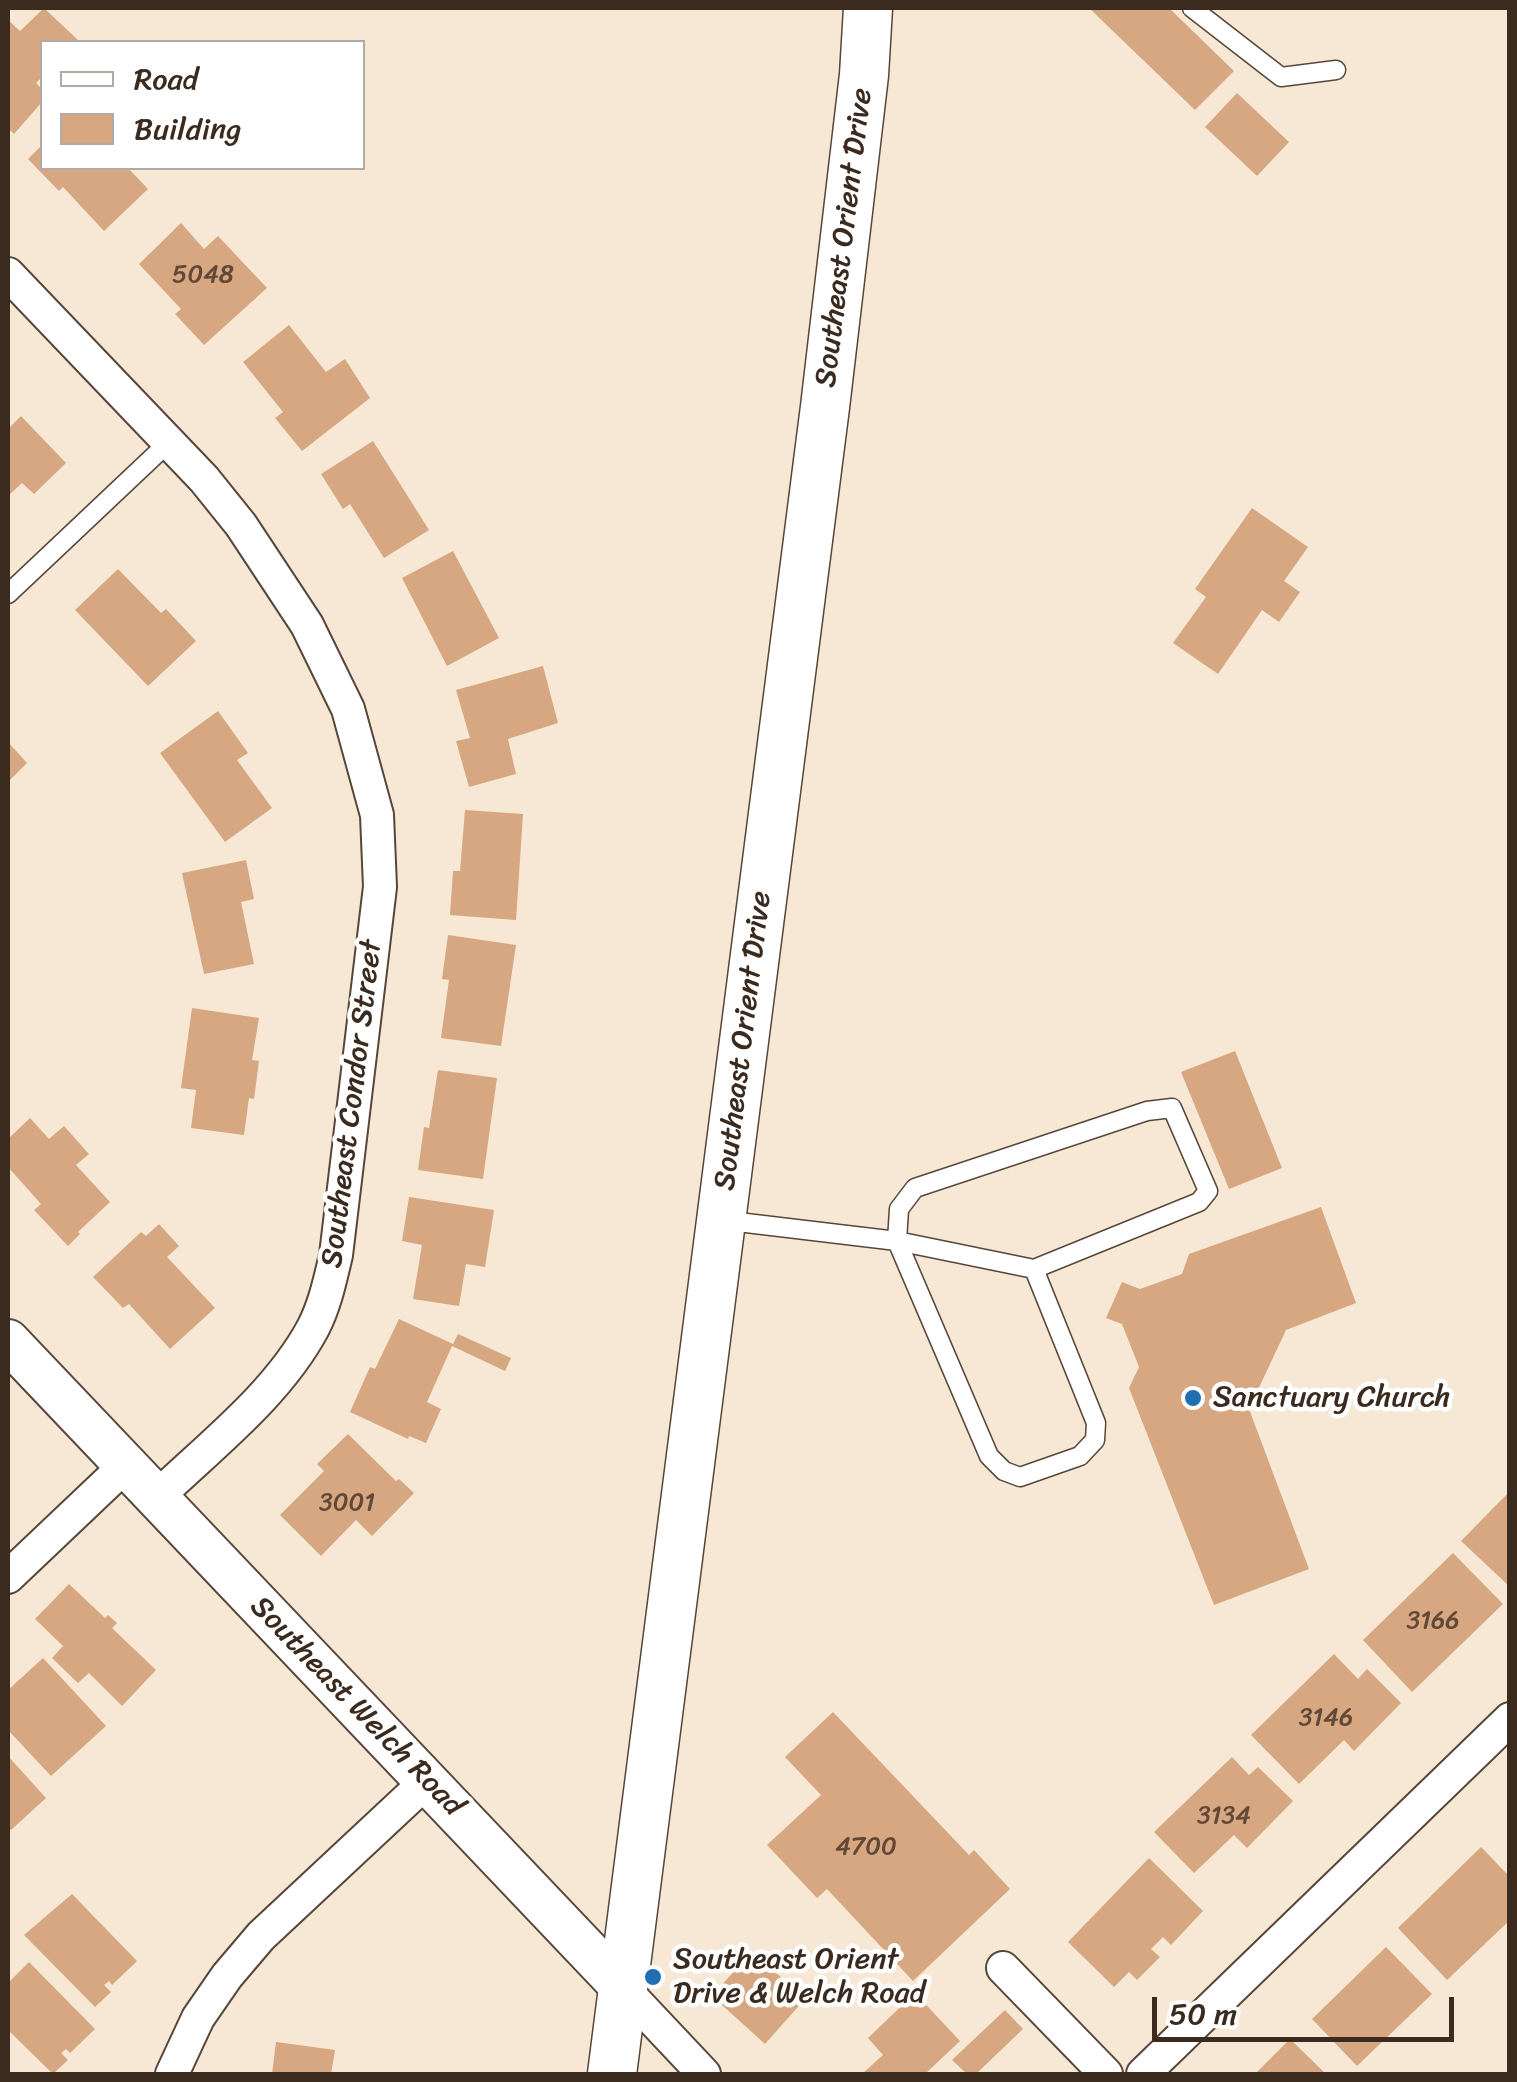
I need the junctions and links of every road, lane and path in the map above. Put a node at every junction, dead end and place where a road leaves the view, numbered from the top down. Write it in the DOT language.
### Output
graph roads {
  1 [pos="868,8"];
  2 [pos="1192,8"];
  3 [pos="1336,70"];
  4 [pos="8,274"];
  5 [pos="169,442"];
  6 [pos="8,594"];
  7 [pos="721,1220"];
  8 [pos="897,1242"];
  9 [pos="1034,1269"];
  10 [pos="8,1341"];
  11 [pos="126,1465"];
  12 [pos="156,1498"];
  13 [pos="8,1577"];
  14 [pos="1510,1718"];
  15 [pos="426,1781"];
  16 [pos="1003,1968"];
  17 [pos="623,1988"];
  18 [pos="172,2074"];
  19 [pos="612,2074"];
  20 [pos="704,2074"];
  21 [pos="1106,2074"];
  22 [pos="1143,2074"];
  1 -- 7 [label="main road, Southeast Orient Drive"];
  2 -- 3 [label="lane"];
  4 -- 5 [label="street, Southeast Condor Street"];
  5 -- 6 [label="lane"];
  5 -- 12 [label="street, Southeast Condor Street"];
  7 -- 8 [label="lane"];
  7 -- 17 [label="main road, Southeast Orient Drive"];
  8 -- 9 [label="lane"];
  8 -- 9 [label="lane"];
  8 -- 9 [label="lane"];
  10 -- 11 [label="street, Southeast Welch Road"];
  11 -- 12 [label="street, Southeast Welch Road"];
  11 -- 13 [label="street"];
  12 -- 15 [label="street, Southeast Welch Road"];
  14 -- 22 [label="street"];
  15 -- 17 [label="street, Southeast Welch Road"];
  15 -- 18 [label="street"];
  16 -- 21 [label="street"];
  17 -- 19 [label="main road, Southeast Orient Drive"];
  17 -- 20 [label="street, Southeast Welch Road"];
}
